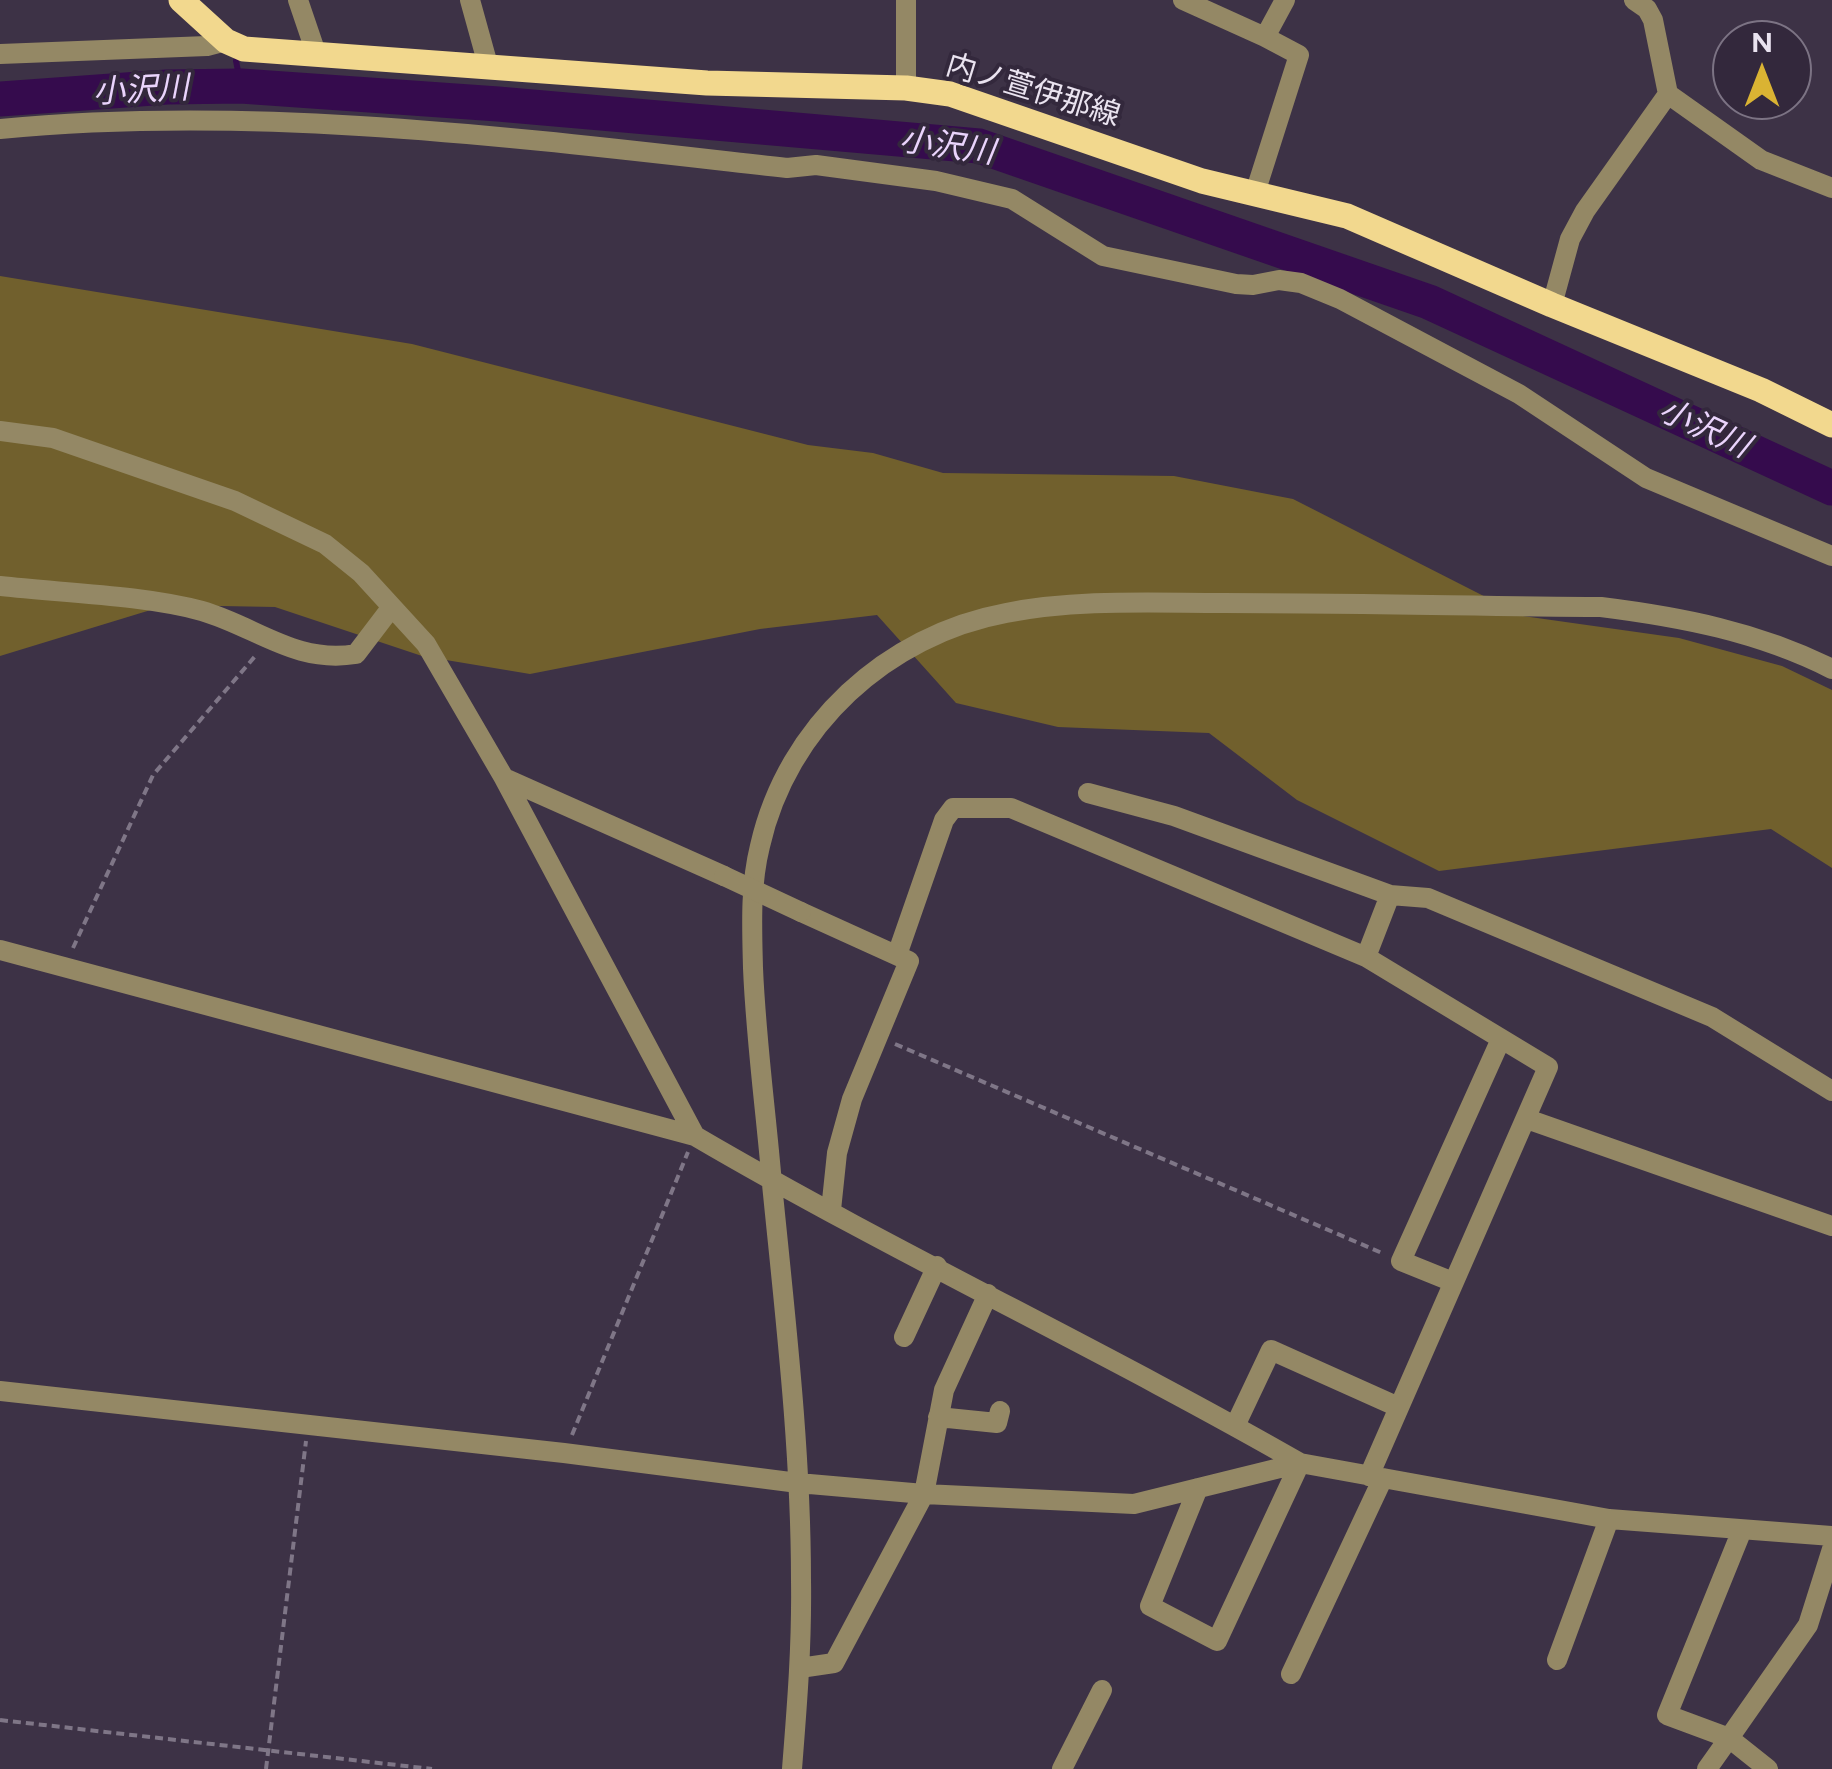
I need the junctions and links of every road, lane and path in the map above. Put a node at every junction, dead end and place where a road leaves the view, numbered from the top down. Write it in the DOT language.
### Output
graph roads {
  1 [pos="181,0"];
  2 [pos="298,0"];
  3 [pos="470,0"];
  4 [pos="906,0"];
  5 [pos="1183,0"];
  6 [pos="1285,0"];
  7 [pos="1634,0"];
  8 [pos="1264,38"];
  9 [pos="226,41"];
  10 [pos="0,54"];
  11 [pos="316,54"];
  12 [pos="488,65"];
  13 [pos="906,88"];
  14 [pos="1668,94"];
  15 [pos="0,129"];
  16 [pos="1832,188"];
  17 [pos="1255,193"];
  18 [pos="1552,305"];
  19 [pos="1832,425"];
  20 [pos="0,431"];
  21 [pos="1832,556"];
  22 [pos="0,586"];
  23 [pos="391,608"];
  24 [pos="270,639"];
  25 [pos="1832,669"];
  26 [pos="504,778"];
  27 [pos="1088,793"];
  28 [pos="1390,895"];
  29 [pos="0,950"];
  30 [pos="897,955"];
  31 [pos="1366,956"];
  32 [pos="65,966"];
  33 [pos="876,1037"];
  34 [pos="1501,1039"];
  35 [pos="1832,1090"];
  36 [pos="1527,1118"];
  37 [pos="695,1136"];
  38 [pos="772,1182"];
  39 [pos="831,1210"];
  40 [pos="1832,1226"];
  41 [pos="1401,1261"];
  42 [pos="937,1266"];
  43 [pos="1452,1282"];
  44 [pos="988,1294"];
  45 [pos="904,1337"];
  46 [pos="0,1390"];
  47 [pos="1396,1406"];
  48 [pos="1000,1412"];
  49 [pos="938,1417"];
  50 [pos="308,1426"];
  51 [pos="1235,1426"];
  52 [pos="564,1453"];
  53 [pos="1300,1464"];
  54 [pos="1376,1477"];
  55 [pos="798,1483"];
  56 [pos="1198,1488"];
  57 [pos="924,1494"];
  58 [pos="1609,1518"];
  59 [pos="1742,1530"];
  60 [pos="1832,1536"];
  61 [pos="1832,1549"];
  62 [pos="1556,1660"];
  63 [pos="800,1668"];
  64 [pos="1291,1674"];
  65 [pos="1102,1690"];
  66 [pos="0,1720"];
  67 [pos="1729,1738"];
  68 [pos="268,1750"];
  69 [pos="266,1769"];
  70 [pos="432,1769"];
  71 [pos="792,1769"];
  72 [pos="1062,1769"];
  73 [pos="1707,1769"];
  74 [pos="1768,1769"];
  1 -- 9 [label="main road"];
  2 -- 11 [label="street"];
  3 -- 12 [label="street"];
  4 -- 13 [label="street"];
  5 -- 8 [label="street"];
  6 -- 8 [label="street"];
  7 -- 14 [label="street"];
  8 -- 17 [label="street"];
  9 -- 10 [label="street"];
  9 -- 11 [label="main road, 内ノ萱伊那線"];
  11 -- 12 [label="main road, 内ノ萱伊那線"];
  12 -- 13 [label="main road, 内ノ萱伊那線"];
  13 -- 17 [label="main road, 内ノ萱伊那線"];
  14 -- 16 [label="street"];
  14 -- 18 [label="street"];
  15 -- 21 [label="street"];
  17 -- 18 [label="main road, 内ノ萱伊那線"];
  18 -- 19 [label="main road, 内ノ萱伊那線"];
  20 -- 23 [label="street"];
  22 -- 24 [label="street"];
  23 -- 24 [label="street"];
  23 -- 26 [label="street"];
  24 -- 32 [label="path"];
  25 -- 38 [label="street"];
  26 -- 30 [label="street, bridge"];
  26 -- 37 [label="street"];
  27 -- 28 [label="street"];
  28 -- 31 [label="street"];
  28 -- 35 [label="street"];
  29 -- 32 [label="street"];
  30 -- 31 [label="street"];
  30 -- 33 [label="street"];
  31 -- 34 [label="street"];
  32 -- 37 [label="street"];
  33 -- 39 [label="street"];
  33 -- 41 [label="path"];
  34 -- 36 [label="street"];
  34 -- 41 [label="street"];
  36 -- 40 [label="street"];
  36 -- 43 [label="street"];
  37 -- 38 [label="street"];
  37 -- 52 [label="path"];
  38 -- 39 [label="street"];
  38 -- 55 [label="street"];
  39 -- 42 [label="street"];
  41 -- 43 [label="street"];
  42 -- 44 [label="street"];
  42 -- 45 [label="street"];
  43 -- 47 [label="street"];
  44 -- 49 [label="street"];
  44 -- 51 [label="street"];
  46 -- 50 [label="street"];
  47 -- 51 [label="street"];
  47 -- 54 [label="street"];
  48 -- 49 [label="street"];
  49 -- 57 [label="street"];
  50 -- 52 [label="street"];
  50 -- 68 [label="path"];
  51 -- 53 [label="street"];
  52 -- 55 [label="street"];
  53 -- 54 [label="street"];
  53 -- 56 [label="street"];
  53 -- 56 [label="street"];
  54 -- 58 [label="street"];
  54 -- 64 [label="street"];
  55 -- 57 [label="street"];
  55 -- 63 [label="street"];
  56 -- 57 [label="street"];
  57 -- 63 [label="street"];
  58 -- 59 [label="street"];
  58 -- 62 [label="street"];
  59 -- 60 [label="street"];
  59 -- 67 [label="street"];
  61 -- 67 [label="street"];
  63 -- 71 [label="street"];
  65 -- 72 [label="street"];
  66 -- 68 [label="path"];
  67 -- 73 [label="street"];
  67 -- 74 [label="street"];
  68 -- 69 [label="path"];
  68 -- 70 [label="path"];
}
